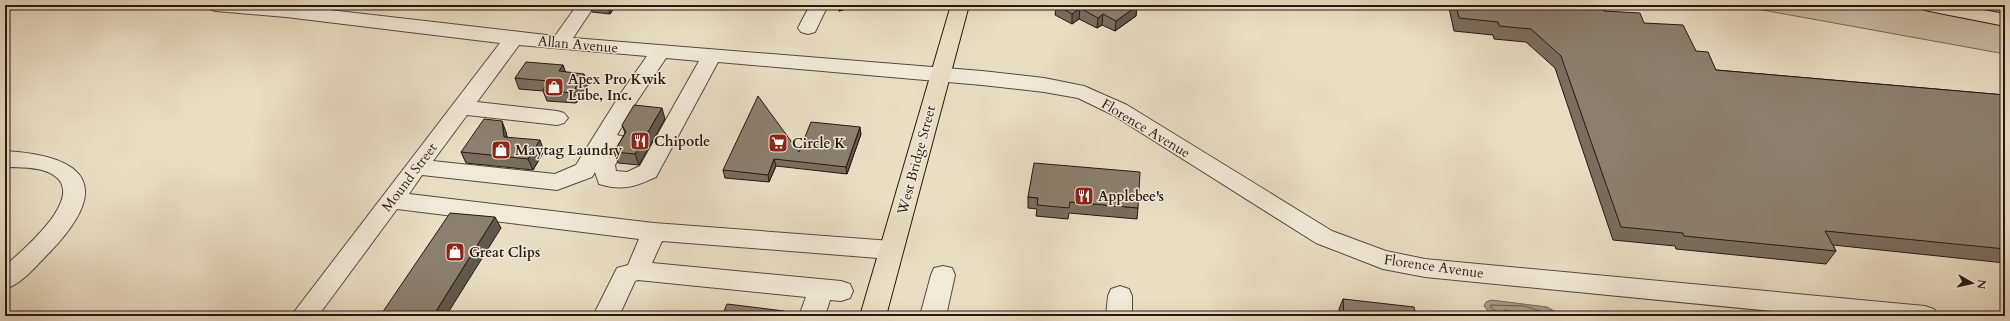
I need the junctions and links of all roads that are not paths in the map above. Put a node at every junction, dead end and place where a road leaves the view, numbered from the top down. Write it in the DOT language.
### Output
graph roads {
  1 [pos="216,5"];
  2 [pos="586,5"];
  3 [pos="819,5"];
  4 [pos="960,5"];
  5 [pos="1921,5"];
  6 [pos="1929,5"];
  7 [pos="1978,15"];
  8 [pos="2005,20"];
  9 [pos="808,28"];
  10 [pos="514,38"];
  11 [pos="560,43"];
  12 [pos="661,51"];
  13 [pos="712,56"];
  14 [pos="940,75"];
  15 [pos="632,93"];
  16 [pos="462,107"];
  17 [pos="557,118"];
  18 [pos="5,159"];
  19 [pos="416,167"];
  20 [pos="392,200"];
  21 [pos="654,232"];
  22 [pos="891,250"];
  23 [pos="637,271"];
  24 [pos="943,275"];
  25 [pos="5,280"];
  26 [pos="304,316"];
  27 [pos="606,316"];
  28 [pos="812,316"];
  29 [pos="873,316"];
  30 [pos="933,316"];
  31 [pos="1925,316"];
  1 -- 10 [label="street, Allan Avenue"];
  2 -- 11 [label="street"];
  3 -- 9 [label="street"];
  4 -- 14 [label="main road, West Bridge Street"];
  5 -- 7 [label="main road"];
  6 -- 7 [label="main road"];
  7 -- 8 [label="main road"];
  10 -- 11 [label="street, Allan Avenue"];
  10 -- 16 [label="street, Mound Street"];
  11 -- 12 [label="street, Allan Avenue"];
  12 -- 13 [label="street, Allan Avenue"];
  12 -- 15 [label="street"];
  13 -- 14 [label="street, Allan Avenue"];
  13 -- 15 [label="street"];
  14 -- 22 [label="main road, West Bridge Street"];
  14 -- 31 [label="street, Florence Avenue"];
  15 -- 19 [label="street"];
  16 -- 17 [label="street"];
  16 -- 19 [label="street, Mound Street"];
  18 -- 25 [label="street"];
  19 -- 20 [label="street, Mound Street"];
  20 -- 21 [label="street"];
  20 -- 26 [label="street, Mound Street"];
  21 -- 22 [label="street"];
  21 -- 23 [label="street"];
  22 -- 29 [label="main road, West Bridge Street"];
  23 -- 27 [label="street"];
  23 -- 28 [label="street"];
  24 -- 30 [label="street"];
}
